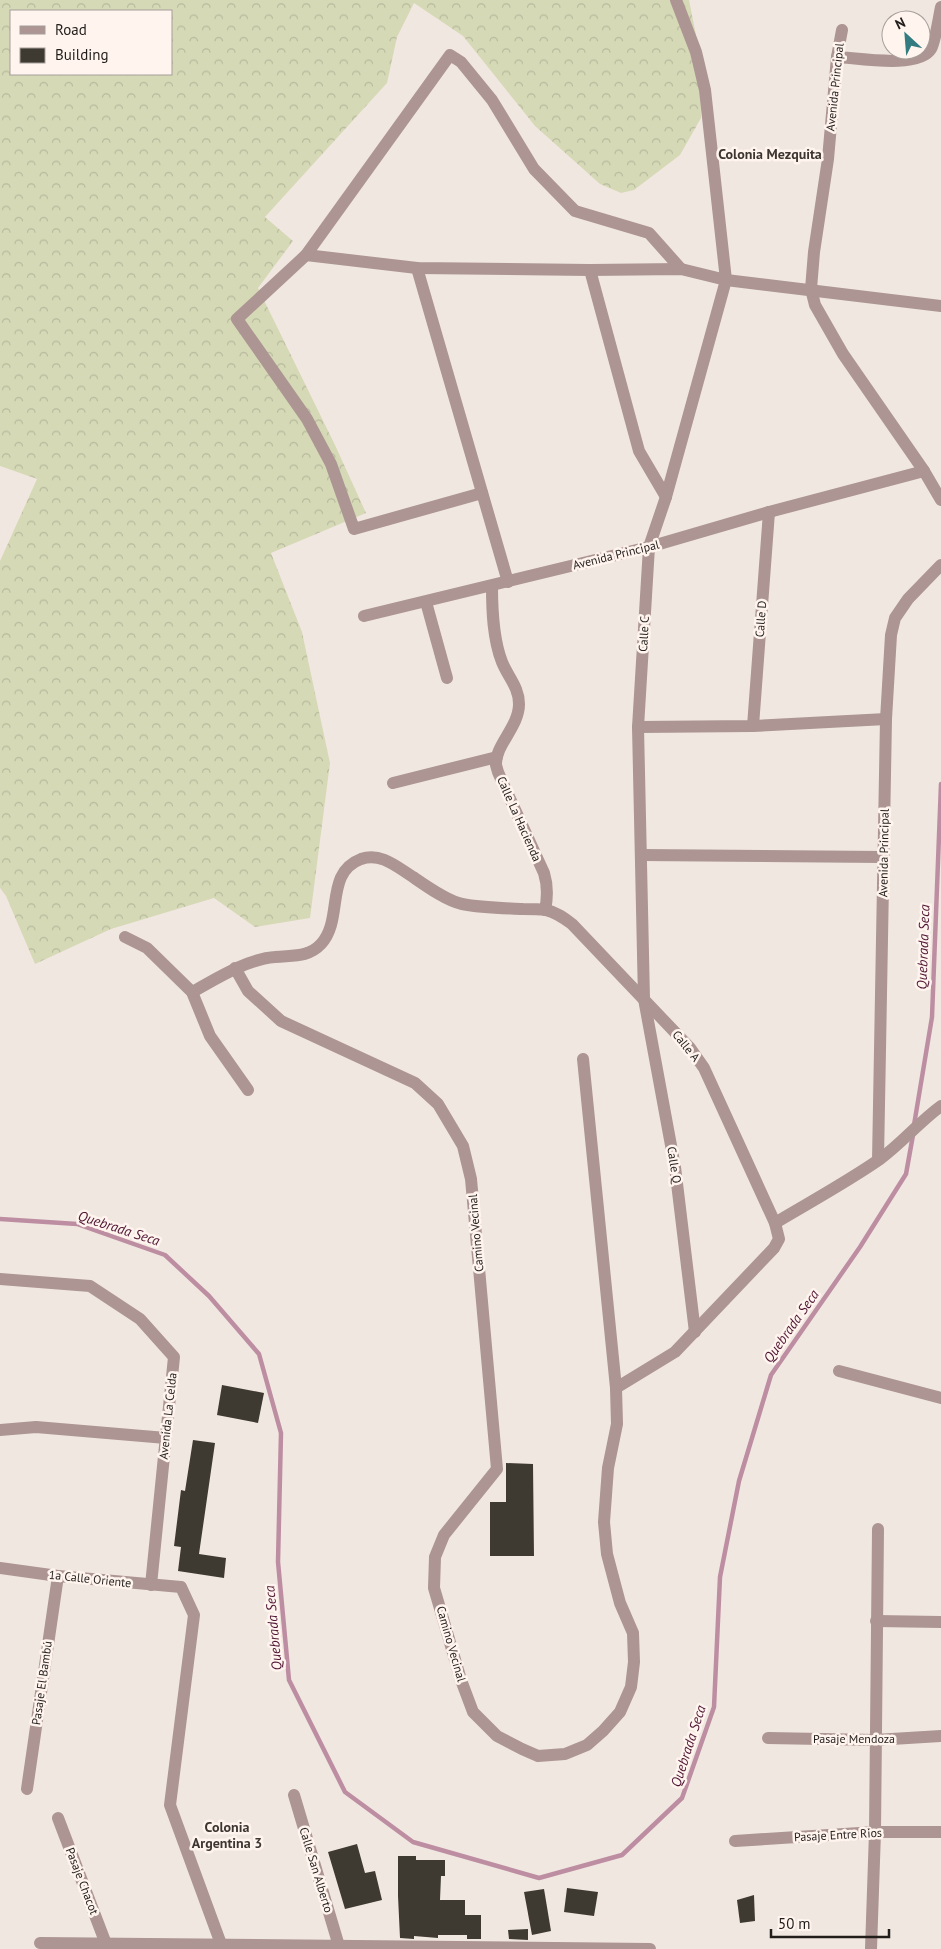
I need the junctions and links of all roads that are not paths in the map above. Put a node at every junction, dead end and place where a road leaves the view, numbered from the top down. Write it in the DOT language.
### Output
graph roads {
  1 [pos="676,0"];
  2 [pos="941,7"];
  3 [pos="842,30"];
  4 [pos="837,57"];
  5 [pos="306,255"];
  6 [pos="417,268"];
  7 [pos="681,269"];
  8 [pos="590,270"];
  9 [pos="726,280"];
  10 [pos="811,289"];
  11 [pos="941,306"];
  12 [pos="924,471"];
  13 [pos="482,494"];
  14 [pos="666,497"];
  15 [pos="941,500"];
  16 [pos="769,512"];
  17 [pos="649,547"];
  18 [pos="941,565"];
  19 [pos="508,582"];
  20 [pos="492,586"];
  21 [pos="426,602"];
  22 [pos="364,616"];
  23 [pos="447,678"];
  24 [pos="886,719"];
  25 [pos="753,726"];
  26 [pos="638,727"];
  27 [pos="497,757"];
  28 [pos="393,783"];
  29 [pos="641,855"];
  30 [pos="884,857"];
  31 [pos="545,910"];
  32 [pos="125,937"];
  33 [pos="236,968"];
  34 [pos="192,992"];
  35 [pos="644,999"];
  36 [pos="583,1059"];
  37 [pos="248,1090"];
  38 [pos="941,1106"];
  39 [pos="878,1160"];
  40 [pos="775,1223"];
  41 [pos="0,1279"];
  42 [pos="695,1332"];
  43 [pos="840,1371"];
  44 [pos="616,1388"];
  45 [pos="941,1398"];
  46 [pos="0,1430"];
  47 [pos="166,1438"];
  48 [pos="878,1529"];
  49 [pos="0,1568"];
  50 [pos="58,1576"];
  51 [pos="151,1585"];
  52 [pos="876,1621"];
  53 [pos="941,1622"];
  54 [pos="941,1736"];
  55 [pos="768,1738"];
  56 [pos="874,1740"];
  57 [pos="26,1789"];
  58 [pos="294,1795"];
  59 [pos="58,1818"];
  60 [pos="875,1832"];
  61 [pos="941,1832"];
  62 [pos="735,1842"];
  63 [pos="40,1943"];
  64 [pos="106,1944"];
  65 [pos="221,1944"];
  66 [pos="339,1946"];
  67 [pos="588,1948"];
  68 [pos="650,1949"];
  69 [pos="871,1949"];
  1 -- 9 [label="street"];
  2 -- 4 [label="street"];
  3 -- 4 [label="street, Avenida Principal"];
  4 -- 10 [label="street, Avenida Principal"];
  5 -- 6 [label="street"];
  5 -- 7 [label="street"];
  5 -- 13 [label="street"];
  6 -- 8 [label="street"];
  6 -- 13 [label="street"];
  7 -- 8 [label="street"];
  7 -- 9 [label="street"];
  8 -- 14 [label="street"];
  9 -- 10 [label="street"];
  9 -- 14 [label="street, Calle C"];
  10 -- 11 [label="street"];
  10 -- 12 [label="street, Avenida Principal"];
  12 -- 15 [label="street, Avenida Principal"];
  12 -- 16 [label="street, Avenida Principal"];
  13 -- 19 [label="street"];
  14 -- 17 [label="street, Calle C"];
  16 -- 17 [label="street, Avenida Principal"];
  16 -- 25 [label="street, Calle D"];
  17 -- 19 [label="street, Avenida Principal"];
  17 -- 26 [label="street, Calle C"];
  18 -- 24 [label="street, Avenida Principal"];
  19 -- 20 [label="street, Avenida Principal"];
  20 -- 21 [label="street, Avenida Principal"];
  20 -- 27 [label="street"];
  21 -- 22 [label="street, Avenida Principal"];
  21 -- 23 [label="street"];
  24 -- 25 [label="street"];
  24 -- 30 [label="street, Avenida Principal"];
  25 -- 26 [label="street"];
  26 -- 29 [label="street, Calle C"];
  27 -- 28 [label="street"];
  27 -- 31 [label="street, Calle La Hacienda"];
  29 -- 30 [label="street"];
  29 -- 35 [label="street, Calle C"];
  30 -- 39 [label="street, Avenida Principal"];
  31 -- 33 [label="street"];
  31 -- 35 [label="street, Calle A"];
  32 -- 34 [label="street"];
  33 -- 34 [label="street"];
  33 -- 44 [label="street, Camino Vecinal"];
  34 -- 37 [label="street"];
  35 -- 40 [label="street, Calle A"];
  35 -- 42 [label="street, Calle Q"];
  36 -- 44 [label="street, Camino Vecinal"];
  38 -- 39 [label="street"];
  39 -- 40 [label="street"];
  40 -- 42 [label="street"];
  41 -- 47 [label="street, Avenida La Celda"];
  42 -- 44 [label="street"];
  43 -- 45 [label="street"];
  46 -- 47 [label="street"];
  47 -- 51 [label="street, Avenida La Celda"];
  48 -- 52 [label="street"];
  49 -- 50 [label="street, 1a Calle Oriente"];
  50 -- 51 [label="street, 1a Calle Oriente"];
  50 -- 57 [label="street, Pasaje El Bambú"];
  51 -- 65 [label="street, 1a Calle Oriente"];
  52 -- 53 [label="street"];
  52 -- 56 [label="street"];
  54 -- 56 [label="street, Pasaje Mendoza"];
  55 -- 56 [label="street, Pasaje Mendoza"];
  56 -- 60 [label="street"];
  58 -- 66 [label="street, Calle San Alberto"];
  59 -- 64 [label="street, Pasaje Chacot"];
  60 -- 61 [label="street, Pasaje Entre Rios"];
  60 -- 62 [label="street, Pasaje Entre Rios"];
  60 -- 69 [label="street"];
  63 -- 64 [label="street"];
  64 -- 65 [label="street"];
  65 -- 66 [label="street"];
  66 -- 67 [label="street"];
  67 -- 68 [label="street"];
}
